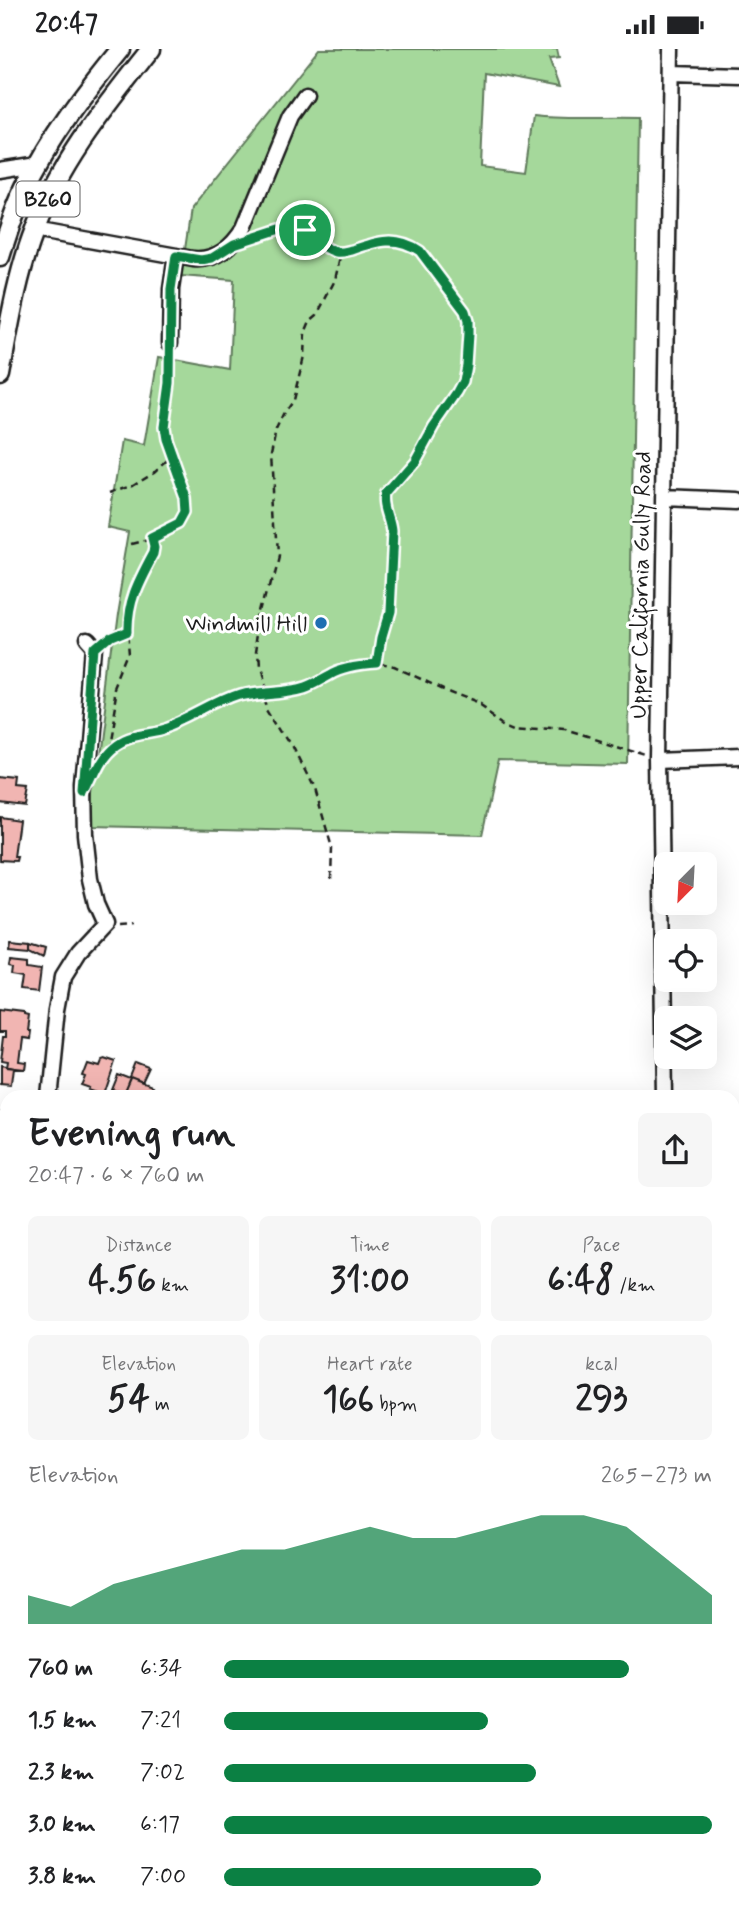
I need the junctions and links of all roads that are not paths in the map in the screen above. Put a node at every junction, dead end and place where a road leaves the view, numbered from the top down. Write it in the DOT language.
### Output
graph roads {
  1 [pos="120,49"];
  2 [pos="151,49"];
  3 [pos="671,49"];
  4 [pos="671,73"];
  5 [pos="739,75"];
  6 [pos="305,95"];
  7 [pos="38,163"];
  8 [pos="0,170"];
  9 [pos="34,230"];
  10 [pos="176,256"];
  11 [pos="0,257"];
  12 [pos="170,343"];
  13 [pos="0,375"];
  14 [pos="664,497"];
  15 [pos="739,500"];
  16 [pos="91,649"];
  17 [pos="739,757"];
  18 [pos="660,760"];
  19 [pos="49,1090"];
  20 [pos="665,1090"];
  1 -- 7 [label="main road, B260"];
  2 -- 9 [label="main road, B260"];
  3 -- 4 [label="street, Upper California Gully Road"];
  4 -- 5 [label="street"];
  4 -- 14 [label="street, Upper California Gully Road"];
  6 -- 10 [label="street"];
  7 -- 8 [label="street"];
  7 -- 11 [label="main road, B260"];
  9 -- 10 [label="street"];
  9 -- 13 [label="main road, B260"];
  10 -- 12 [label="street"];
  14 -- 15 [label="street"];
  14 -- 18 [label="street, Upper California Gully Road"];
  16 -- 19 [label="street"];
  17 -- 18 [label="street"];
  18 -- 20 [label="street, Upper California Gully Road"];
}
